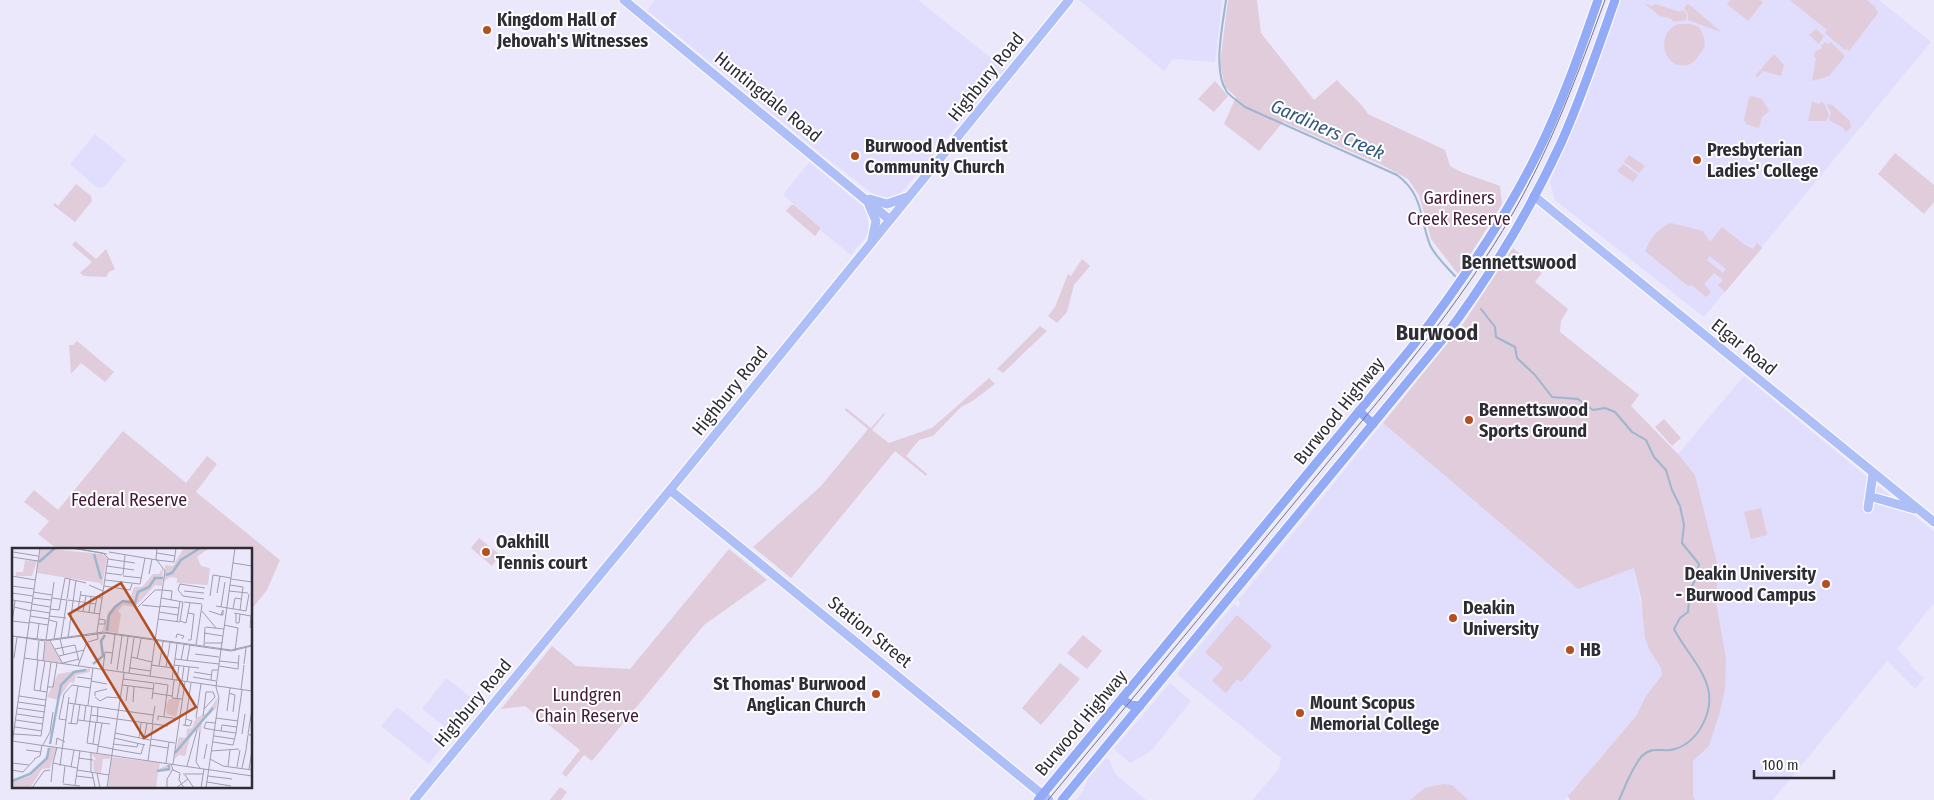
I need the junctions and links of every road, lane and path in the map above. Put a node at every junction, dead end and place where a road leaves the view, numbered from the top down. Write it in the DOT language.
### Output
graph roads {
  1 [pos="624,0"];
  2 [pos="1069,0"];
  3 [pos="1598,0"];
  4 [pos="1615,0"];
  5 [pos="1519,187"];
  6 [pos="858,193"];
  7 [pos="1534,196"];
  8 [pos="908,197"];
  9 [pos="1528,209"];
  10 [pos="1552,210"];
  11 [pos="890,220"];
  12 [pos="870,245"];
  13 [pos="1359,411"];
  14 [pos="1373,424"];
  15 [pos="1873,474"];
  16 [pos="670,490"];
  17 [pos="1876,498"];
  18 [pos="1868,508"];
  19 [pos="1919,510"];
  20 [pos="1934,522"];
  21 [pos="1122,699"];
  22 [pos="1140,706"];
  23 [pos="1043,798"];
  24 [pos="414,800"];
  25 [pos="1062,800"];
  1 -- 6 [label="main road, Huntingdale Road"];
  2 -- 8 [label="main road, Highbury Road"];
  3 -- 5 [label="highway, Burwood Highway"];
  4 -- 7 [label="highway, Burwood Highway"];
  5 -- 7 [label="highway"];
  5 -- 13 [label="highway, Burwood Highway"];
  6 -- 8 [label="main road"];
  6 -- 11 [label="main road, Huntingdale Road"];
  6 -- 12 [label="main road"];
  7 -- 9 [label="highway, Burwood Highway"];
  7 -- 10 [label="main road, Elgar Road"];
  8 -- 11 [label="main road, Highbury Road"];
  9 -- 10 [label="main road"];
  9 -- 14 [label="highway, Burwood Highway"];
  10 -- 15 [label="main road, Elgar Road"];
  11 -- 12 [label="main road, Highbury Road"];
  12 -- 16 [label="main road, Highbury Road"];
  13 -- 14 [label="highway"];
  13 -- 21 [label="highway, Burwood Highway"];
  14 -- 22 [label="highway, Burwood Highway"];
  15 -- 18 [label="main road"];
  15 -- 19 [label="main road, Elgar Road"];
  16 -- 23 [label="main road, Station Street"];
  16 -- 24 [label="main road, Highbury Road"];
  17 -- 19 [label="main road"];
  19 -- 20 [label="main road, Elgar Road"];
  21 -- 22 [label="highway"];
  21 -- 23 [label="highway, Burwood Highway"];
  22 -- 25 [label="highway, Burwood Highway"];
}
